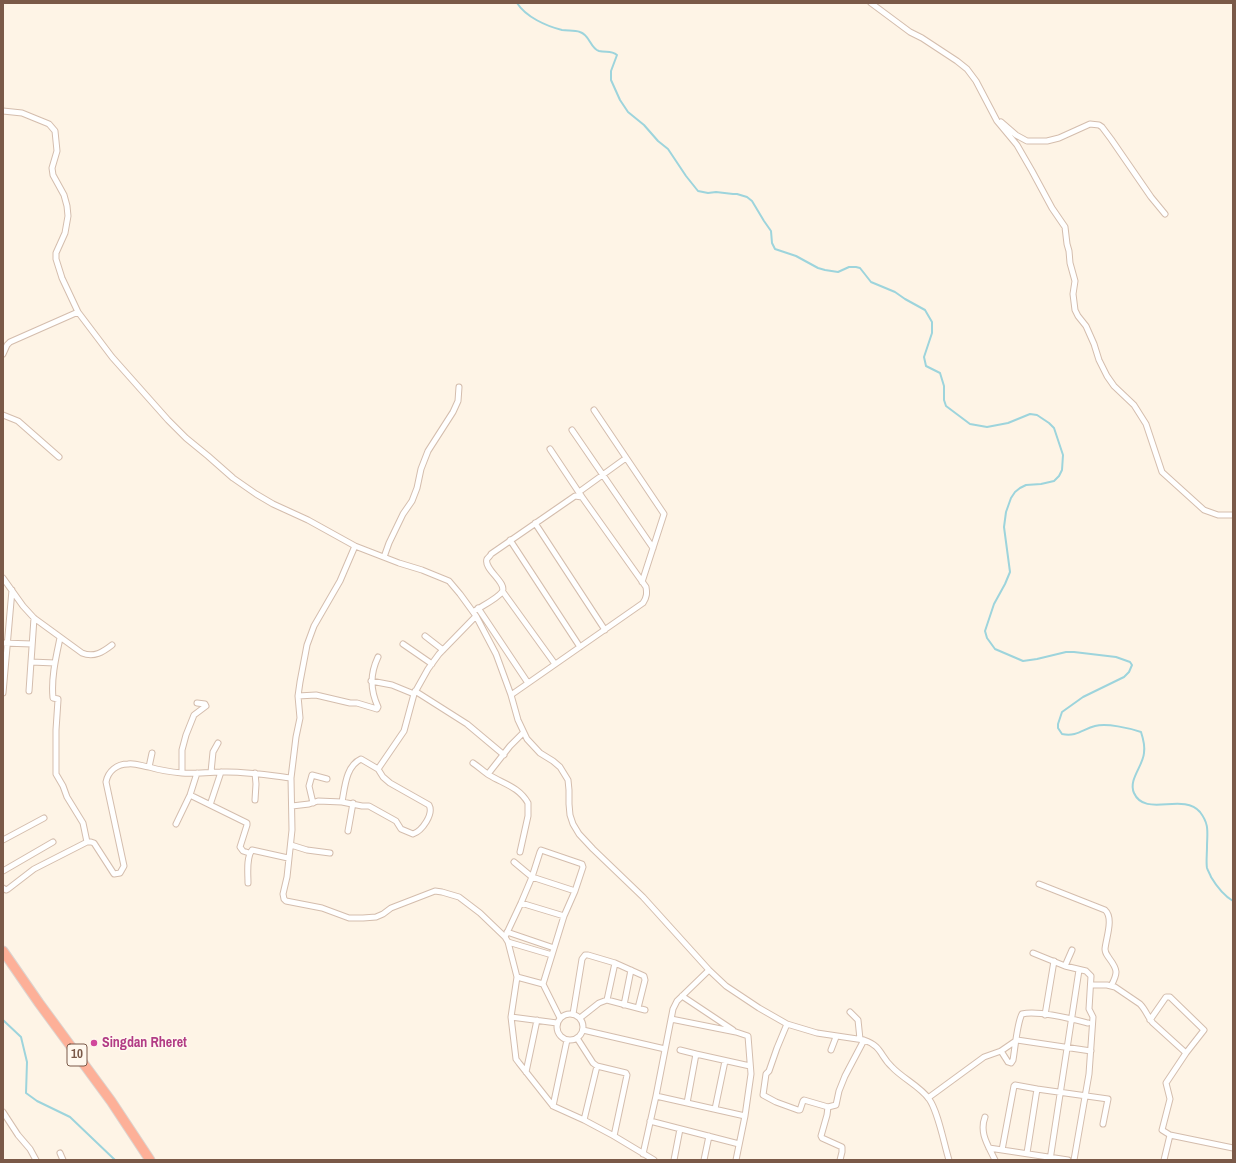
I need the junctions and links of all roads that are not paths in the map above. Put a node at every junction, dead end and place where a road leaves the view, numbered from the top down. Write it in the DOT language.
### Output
graph roads {
  1 [pos="870,3"];
  2 [pos="3,111"];
  3 [pos="995,116"];
  4 [pos="1165,214"];
  5 [pos="78,312"];
  6 [pos="3,354"];
  7 [pos="459,387"];
  8 [pos="594,410"];
  9 [pos="3,415"];
  10 [pos="572,430"];
  11 [pos="550,449"];
  12 [pos="59,457"];
  13 [pos="626,458"];
  14 [pos="603,474"];
  15 [pos="578,492"];
  16 [pos="582,498"];
  17 [pos="1233,515"];
  18 [pos="535,523"];
  19 [pos="510,540"];
  20 [pos="355,546"];
  21 [pos="653,548"];
  22 [pos="384,557"];
  23 [pos="3,578"];
  24 [pos="642,582"];
  25 [pos="12,590"];
  26 [pos="502,592"];
  27 [pos="478,608"];
  28 [pos="474,614"];
  29 [pos="34,618"];
  30 [pos="605,630"];
  31 [pos="425,636"];
  32 [pos="60,638"];
  33 [pos="6,643"];
  34 [pos="32,644"];
  35 [pos="403,644"];
  36 [pos="112,645"];
  37 [pos="580,647"];
  38 [pos="443,650"];
  39 [pos="378,657"];
  40 [pos="31,662"];
  41 [pos="55,663"];
  42 [pos="432,664"];
  43 [pos="555,664"];
  44 [pos="371,682"];
  45 [pos="528,683"];
  46 [pos="29,691"];
  47 [pos="3,693"];
  48 [pos="414,693"];
  49 [pos="511,695"];
  50 [pos="298,696"];
  51 [pos="197,703"];
  52 [pos="523,733"];
  53 [pos="218,743"];
  54 [pos="152,753"];
  55 [pos="504,755"];
  56 [pos="474,763"];
  57 [pos="149,768"];
  58 [pos="378,769"];
  59 [pos="211,772"];
  60 [pos="221,772"];
  61 [pos="182,773"];
  62 [pos="197,773"];
  63 [pos="255,773"];
  64 [pos="488,774"];
  65 [pos="291,778"];
  66 [pos="327,779"];
  67 [pos="190,795"];
  68 [pos="255,800"];
  69 [pos="342,802"];
  70 [pos="313,803"];
  71 [pos="353,803"];
  72 [pos="210,805"];
  73 [pos="292,806"];
  74 [pos="44,818"];
  75 [pos="176,824"];
  76 [pos="348,831"];
  77 [pos="3,840"];
  78 [pos="53,842"];
  79 [pos="87,842"];
  80 [pos="291,845"];
  81 [pos="520,852"];
  82 [pos="249,853"];
  83 [pos="330,853"];
  84 [pos="288,858"];
  85 [pos="514,862"];
  86 [pos="3,871"];
  87 [pos="532,877"];
  88 [pos="248,883"];
  89 [pos="1039,884"];
  90 [pos="3,888"];
  91 [pos="575,890"];
  92 [pos="521,903"];
  93 [pos="564,916"];
  94 [pos="506,934"];
  95 [pos="508,942"];
  96 [pos="554,948"];
  97 [pos="1072,950"];
  98 [pos="3,951"];
  99 [pos="1033,953"];
  100 [pos="552,955"];
  101 [pos="1054,961"];
  102 [pos="615,963"];
  103 [pos="1065,966"];
  104 [pos="631,970"];
  105 [pos="709,970"];
  106 [pos="1079,970"];
  107 [pos="516,977"];
  108 [pos="543,984"];
  109 [pos="1091,985"];
  110 [pos="1111,986"];
  111 [pos="682,996"];
  112 [pos="607,1000"];
  113 [pos="624,1004"];
  114 [pos="638,1008"];
  115 [pos="645,1010"];
  116 [pos="850,1012"];
  117 [pos="573,1014"];
  118 [pos="1045,1014"];
  119 [pos="510,1017"];
  120 [pos="560,1018"];
  121 [pos="580,1018"];
  122 [pos="671,1019"];
  123 [pos="1072,1019"];
  124 [pos="537,1020"];
  125 [pos="1150,1020"];
  126 [pos="557,1023"];
  127 [pos="1088,1023"];
  128 [pos="787,1024"];
  129 [pos="583,1030"];
  130 [pos="736,1032"];
  131 [pos="836,1037"];
  132 [pos="577,1038"];
  133 [pos="567,1040"];
  134 [pos="862,1040"];
  135 [pos="1016,1040"];
  136 [pos="1067,1047"];
  137 [pos="665,1049"];
  138 [pos="680,1050"];
  139 [pos="831,1050"];
  140 [pos="1091,1051"];
  141 [pos="1001,1052"];
  142 [pos="1186,1052"];
  143 [pos="696,1054"];
  144 [pos="725,1060"];
  145 [pos="597,1066"];
  146 [pos="750,1066"];
  147 [pos="526,1072"];
  148 [pos="1037,1089"];
  149 [pos="1060,1092"];
  150 [pos="656,1096"];
  151 [pos="1085,1096"];
  152 [pos="928,1098"];
  153 [pos="687,1103"];
  154 [pos="553,1106"];
  155 [pos="828,1107"];
  156 [pos="715,1110"];
  157 [pos="3,1112"];
  158 [pos="745,1116"];
  159 [pos="985,1117"];
  160 [pos="584,1120"];
  161 [pos="650,1121"];
  162 [pos="1103,1124"];
  163 [pos="680,1130"];
  164 [pos="1170,1134"];
  165 [pos="614,1136"];
  166 [pos="709,1136"];
  167 [pos="739,1144"];
  168 [pos="989,1148"];
  169 [pos="1233,1148"];
  170 [pos="1002,1150"];
  171 [pos="60,1153"];
  172 [pos="643,1154"];
  173 [pos="1027,1154"];
  174 [pos="1050,1159"];
  175 [pos="36,1160"];
  176 [pos="64,1160"];
  177 [pos="150,1160"];
  178 [pos="654,1160"];
  179 [pos="674,1160"];
  180 [pos="704,1160"];
  181 [pos="736,1160"];
  182 [pos="840,1160"];
  183 [pos="949,1160"];
  184 [pos="995,1160"];
  185 [pos="1068,1160"];
  186 [pos="1074,1160"];
  187 [pos="1164,1160"];
  1 -- 3 [label="street"];
  2 -- 5 [label="street"];
  3 -- 4 [label="street"];
  3 -- 17 [label="street"];
  5 -- 6 [label="street"];
  5 -- 20 [label="street"];
  7 -- 22 [label="street"];
  8 -- 13 [label="street"];
  9 -- 12 [label="street"];
  10 -- 14 [label="street"];
  11 -- 15 [label="street"];
  13 -- 14 [label="street"];
  13 -- 21 [label="street"];
  14 -- 15 [label="street"];
  14 -- 21 [label="street"];
  15 -- 16 [label="street"];
  16 -- 18 [label="street"];
  16 -- 24 [label="street"];
  18 -- 19 [label="street"];
  18 -- 30 [label="street"];
  19 -- 26 [label="street"];
  19 -- 37 [label="street"];
  20 -- 22 [label="street"];
  20 -- 50 [label="street"];
  21 -- 24 [label="street"];
  22 -- 28 [label="street"];
  23 -- 25 [label="street"];
  24 -- 30 [label="street"];
  25 -- 29 [label="street"];
  25 -- 33 [label="street"];
  26 -- 27 [label="street"];
  26 -- 43 [label="street"];
  27 -- 28 [label="street"];
  27 -- 45 [label="street"];
  28 -- 38 [label="street"];
  28 -- 49 [label="street"];
  29 -- 32 [label="street"];
  29 -- 34 [label="street"];
  30 -- 37 [label="street"];
  31 -- 38 [label="street"];
  32 -- 36 [label="street"];
  32 -- 41 [label="street"];
  33 -- 34 [label="street"];
  33 -- 47 [label="street"];
  34 -- 40 [label="street"];
  35 -- 42 [label="street"];
  37 -- 43 [label="street"];
  38 -- 42 [label="street"];
  39 -- 44 [label="street"];
  40 -- 41 [label="street"];
  40 -- 46 [label="street"];
  41 -- 79 [label="street"];
  42 -- 48 [label="street"];
  43 -- 45 [label="street"];
  44 -- 48 [label="street"];
  44 -- 50 [label="street"];
  45 -- 49 [label="street"];
  48 -- 55 [label="street"];
  48 -- 58 [label="street"];
  49 -- 52 [label="street"];
  50 -- 65 [label="street"];
  51 -- 61 [label="street"];
  52 -- 55 [label="street"];
  52 -- 105 [label="street"];
  53 -- 59 [label="street"];
  54 -- 57 [label="street"];
  55 -- 64 [label="street"];
  56 -- 64 [label="street"];
  57 -- 61 [label="street"];
  57 -- 79 [label="street"];
  58 -- 69 [label="street"];
  58 -- 71 [label="street"];
  59 -- 60 [label="street"];
  59 -- 62 [label="street"];
  60 -- 63 [label="street"];
  60 -- 72 [label="street"];
  61 -- 62 [label="street"];
  62 -- 67 [label="street"];
  63 -- 65 [label="street"];
  63 -- 68 [label="street"];
  64 -- 81 [label="street"];
  65 -- 73 [label="street"];
  66 -- 70 [label="street"];
  67 -- 72 [label="street"];
  67 -- 75 [label="street"];
  69 -- 70 [label="street"];
  69 -- 71 [label="street"];
  70 -- 73 [label="street"];
  71 -- 76 [label="street"];
  72 -- 82 [label="street"];
  73 -- 80 [label="street"];
  74 -- 77 [label="street"];
  78 -- 86 [label="street"];
  79 -- 90 [label="street"];
  80 -- 83 [label="street"];
  80 -- 84 [label="street"];
  82 -- 84 [label="street"];
  82 -- 88 [label="street"];
  84 -- 94 [label="street"];
  85 -- 87 [label="street"];
  87 -- 91 [label="street"];
  87 -- 91 [label="street"];
  87 -- 92 [label="street"];
  89 -- 110 [label="street"];
  91 -- 93 [label="street"];
  92 -- 93 [label="street"];
  92 -- 94 [label="street"];
  93 -- 96 [label="street"];
  94 -- 95 [label="street"];
  94 -- 96 [label="street"];
  95 -- 100 [label="street"];
  95 -- 107 [label="street"];
  96 -- 100 [label="street"];
  97 -- 103 [label="street"];
  98 -- 177 [label="highway, 10"];
  99 -- 101 [label="street"];
  100 -- 108 [label="street"];
  101 -- 103 [label="street"];
  101 -- 118 [label="street"];
  102 -- 104 [label="street"];
  102 -- 112 [label="street"];
  102 -- 117 [label="street"];
  103 -- 106 [label="street"];
  104 -- 113 [label="street"];
  104 -- 114 [label="street"];
  105 -- 111 [label="street"];
  105 -- 128 [label="street"];
  106 -- 109 [label="street"];
  106 -- 123 [label="street"];
  107 -- 108 [label="street"];
  107 -- 119 [label="street"];
  108 -- 120 [label="street"];
  109 -- 110 [label="street"];
  109 -- 140 [label="street"];
  110 -- 125 [label="street"];
  111 -- 122 [label="street"];
  111 -- 130 [label="street"];
  112 -- 113 [label="street"];
  112 -- 121 [label="street"];
  113 -- 114 [label="street"];
  114 -- 115 [label="street"];
  116 -- 134 [label="street"];
  117 -- 120 [label="street"];
  117 -- 121 [label="street"];
  118 -- 123 [label="street"];
  118 -- 135 [label="street"];
  119 -- 124 [label="street"];
  119 -- 147 [label="street"];
  120 -- 126 [label="street"];
  121 -- 129 [label="street"];
  122 -- 130 [label="street"];
  122 -- 137 [label="street"];
  123 -- 127 [label="street"];
  123 -- 136 [label="street"];
  124 -- 126 [label="street"];
  124 -- 147 [label="street"];
  125 -- 142 [label="street"];
  125 -- 142 [label="street"];
  126 -- 133 [label="street"];
  128 -- 131 [label="street"];
  128 -- 155 [label="street"];
  129 -- 132 [label="street"];
  129 -- 137 [label="street"];
  130 -- 146 [label="street"];
  131 -- 134 [label="street"];
  131 -- 139 [label="street"];
  132 -- 133 [label="street"];
  132 -- 145 [label="street"];
  133 -- 154 [label="street"];
  134 -- 152 [label="street"];
  134 -- 155 [label="street"];
  135 -- 136 [label="street"];
  135 -- 141 [label="street"];
  135 -- 141 [label="street"];
  136 -- 140 [label="street"];
  136 -- 149 [label="street"];
  137 -- 150 [label="street"];
  138 -- 143 [label="street"];
  140 -- 151 [label="street"];
  141 -- 152 [label="street"];
  142 -- 164 [label="street"];
  143 -- 144 [label="street"];
  143 -- 153 [label="street"];
  144 -- 146 [label="street"];
  144 -- 156 [label="street"];
  145 -- 160 [label="street"];
  145 -- 165 [label="street"];
  146 -- 158 [label="street"];
  147 -- 154 [label="street"];
  148 -- 149 [label="street"];
  148 -- 170 [label="street"];
  148 -- 173 [label="street"];
  149 -- 151 [label="street"];
  149 -- 174 [label="street"];
  150 -- 153 [label="street"];
  150 -- 161 [label="street"];
  151 -- 162 [label="street"];
  151 -- 186 [label="street"];
  152 -- 183 [label="street"];
  153 -- 156 [label="street"];
  154 -- 160 [label="street"];
  155 -- 182 [label="street"];
  156 -- 158 [label="street"];
  157 -- 175 [label="street"];
  158 -- 167 [label="street"];
  159 -- 168 [label="street"];
  160 -- 165 [label="street"];
  161 -- 163 [label="street"];
  161 -- 172 [label="street"];
  163 -- 166 [label="street"];
  163 -- 179 [label="street"];
  164 -- 169 [label="street"];
  164 -- 187 [label="street"];
  165 -- 172 [label="street"];
  166 -- 167 [label="street"];
  166 -- 180 [label="street"];
  167 -- 181 [label="street"];
  168 -- 170 [label="street"];
  168 -- 184 [label="street"];
  170 -- 173 [label="street"];
  171 -- 176 [label="street"];
  172 -- 178 [label="street"];
  173 -- 174 [label="street"];
  174 -- 185 [label="street"];
}
